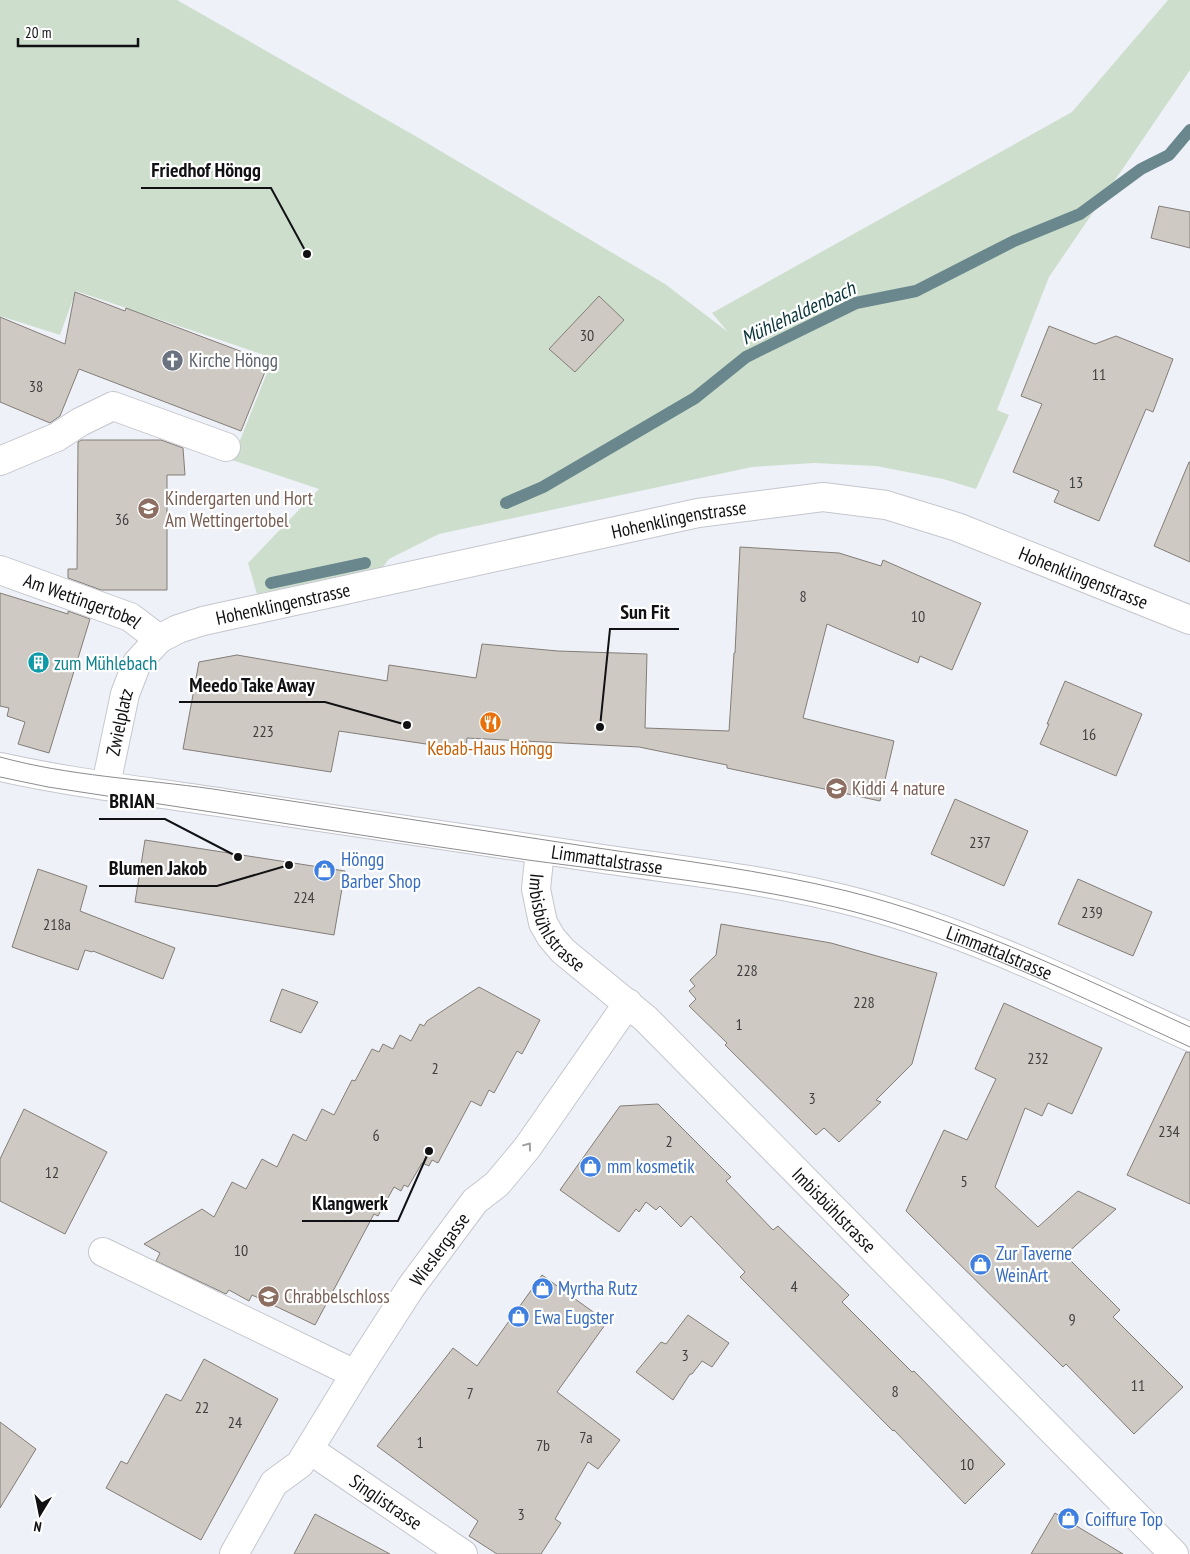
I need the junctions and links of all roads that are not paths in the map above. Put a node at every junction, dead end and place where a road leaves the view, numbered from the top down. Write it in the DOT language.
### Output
graph roads {
  1 [pos="226,447"];
  2 [pos="0,461"];
  3 [pos="0,570"];
  4 [pos="1190,620"];
  5 [pos="159,639"];
  6 [pos="0,767"];
  7 [pos="108,786"];
  8 [pos="540,850"];
  9 [pos="628,1003"];
  10 [pos="1190,1037"];
  11 [pos="103,1252"];
  12 [pos="355,1374"];
  13 [pos="310,1450"];
  14 [pos="234,1554"];
  15 [pos="462,1554"];
  16 [pos="1174,1554"];
  1 -- 2 [label="street"];
  3 -- 5 [label="street, Am Wettingertobel"];
  4 -- 5 [label="street, Hohenklingenstrasse"];
  5 -- 7 [label="street, Zwielplatz"];
  6 -- 7 [label="street, Limmattalstrasse"];
  7 -- 8 [label="street, Limmattalstrasse"];
  8 -- 9 [label="street, Imbisbühlstrasse"];
  8 -- 10 [label="street, Limmattalstrasse"];
  12 -- 9 [label="street, Wieslergasse, one-way"];
  9 -- 16 [label="street, Imbisbühlstrasse"];
  11 -- 12 [label="street"];
  12 -- 13 [label="street, Wieslergasse"];
  13 -- 14 [label="street, Wieslergasse"];
  13 -- 15 [label="street, Singlistrasse"];
}
